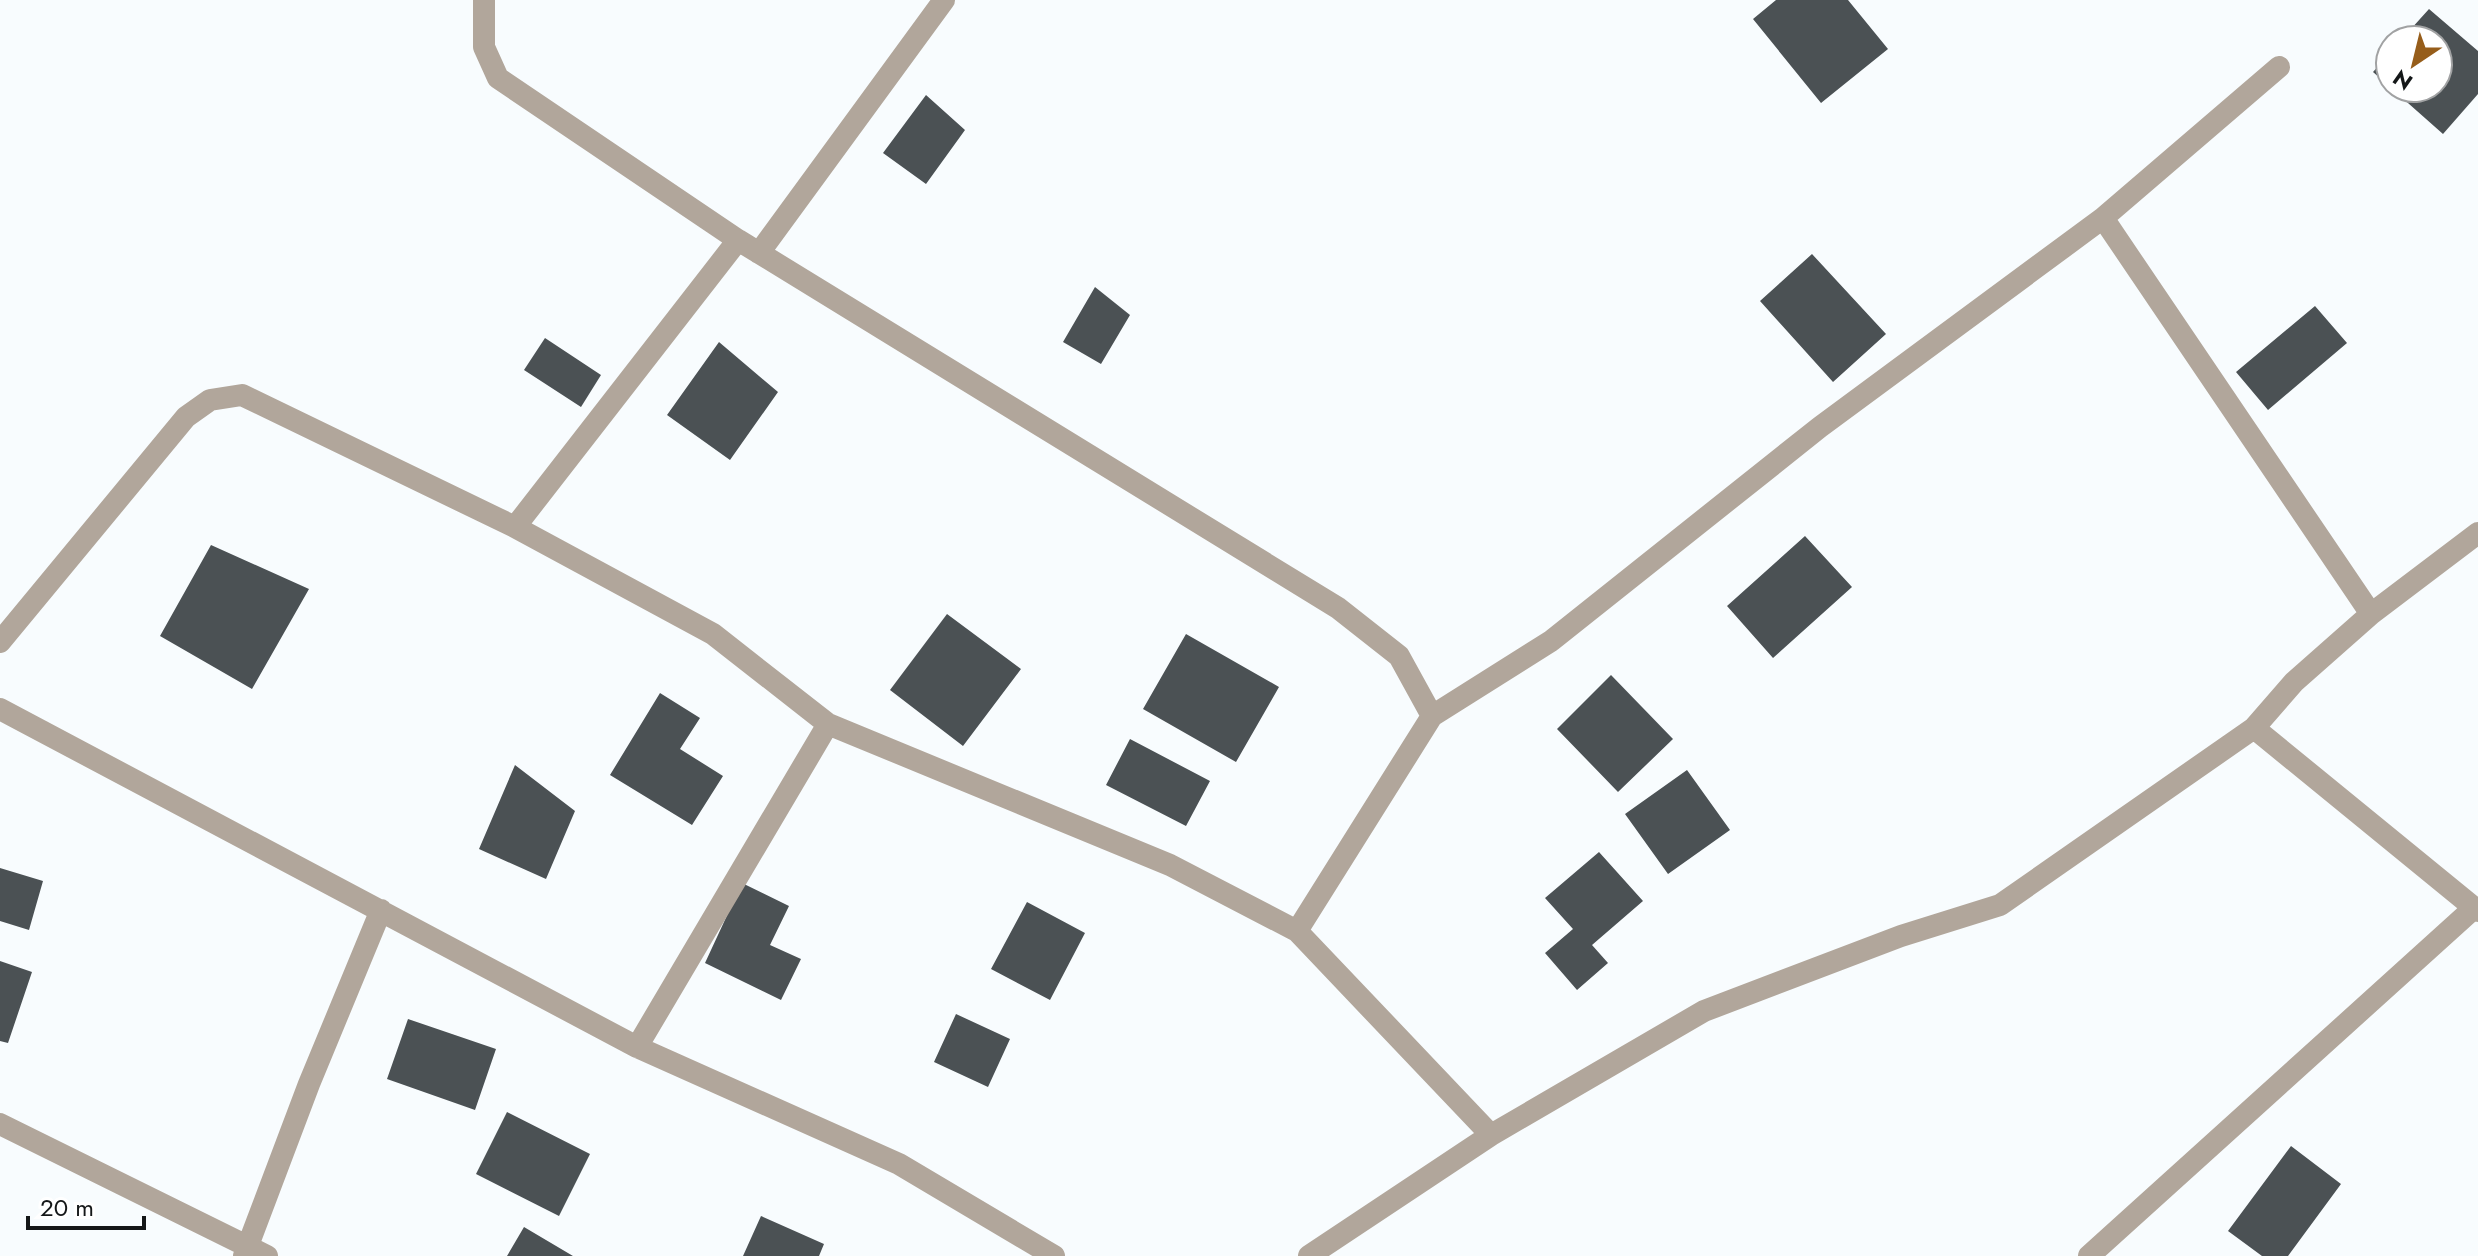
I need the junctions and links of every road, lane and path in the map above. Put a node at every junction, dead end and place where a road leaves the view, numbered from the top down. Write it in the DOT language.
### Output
graph roads {
  1 [pos="484,0"];
  2 [pos="944,0"];
  3 [pos="2279,67"];
  4 [pos="2103,218"];
  5 [pos="738,240"];
  6 [pos="759,253"];
  7 [pos="515,527"];
  8 [pos="2478,533"];
  9 [pos="2371,614"];
  10 [pos="0,642"];
  11 [pos="0,709"];
  12 [pos="1432,716"];
  13 [pos="828,724"];
  14 [pos="2254,728"];
  15 [pos="381,910"];
  16 [pos="2476,910"];
  17 [pos="1297,931"];
  18 [pos="637,1047"];
  19 [pos="0,1124"];
  20 [pos="1491,1135"];
  21 [pos="253,1253"];
  22 [pos="1054,1256"];
  23 [pos="1309,1256"];
  24 [pos="2089,1256"];
  1 -- 5 [label="street"];
  2 -- 6 [label="street"];
  3 -- 4 [label="street"];
  4 -- 9 [label="street"];
  4 -- 12 [label="street"];
  5 -- 6 [label="street"];
  5 -- 7 [label="street"];
  6 -- 12 [label="street"];
  7 -- 10 [label="street"];
  7 -- 13 [label="street"];
  8 -- 9 [label="street"];
  9 -- 14 [label="street"];
  11 -- 15 [label="street"];
  12 -- 17 [label="street"];
  13 -- 17 [label="street"];
  13 -- 18 [label="street"];
  14 -- 16 [label="street"];
  14 -- 20 [label="street"];
  15 -- 18 [label="street"];
  15 -- 21 [label="street"];
  16 -- 24 [label="street"];
  17 -- 20 [label="street"];
  18 -- 22 [label="street"];
  19 -- 21 [label="street"];
  20 -- 23 [label="street"];
}
